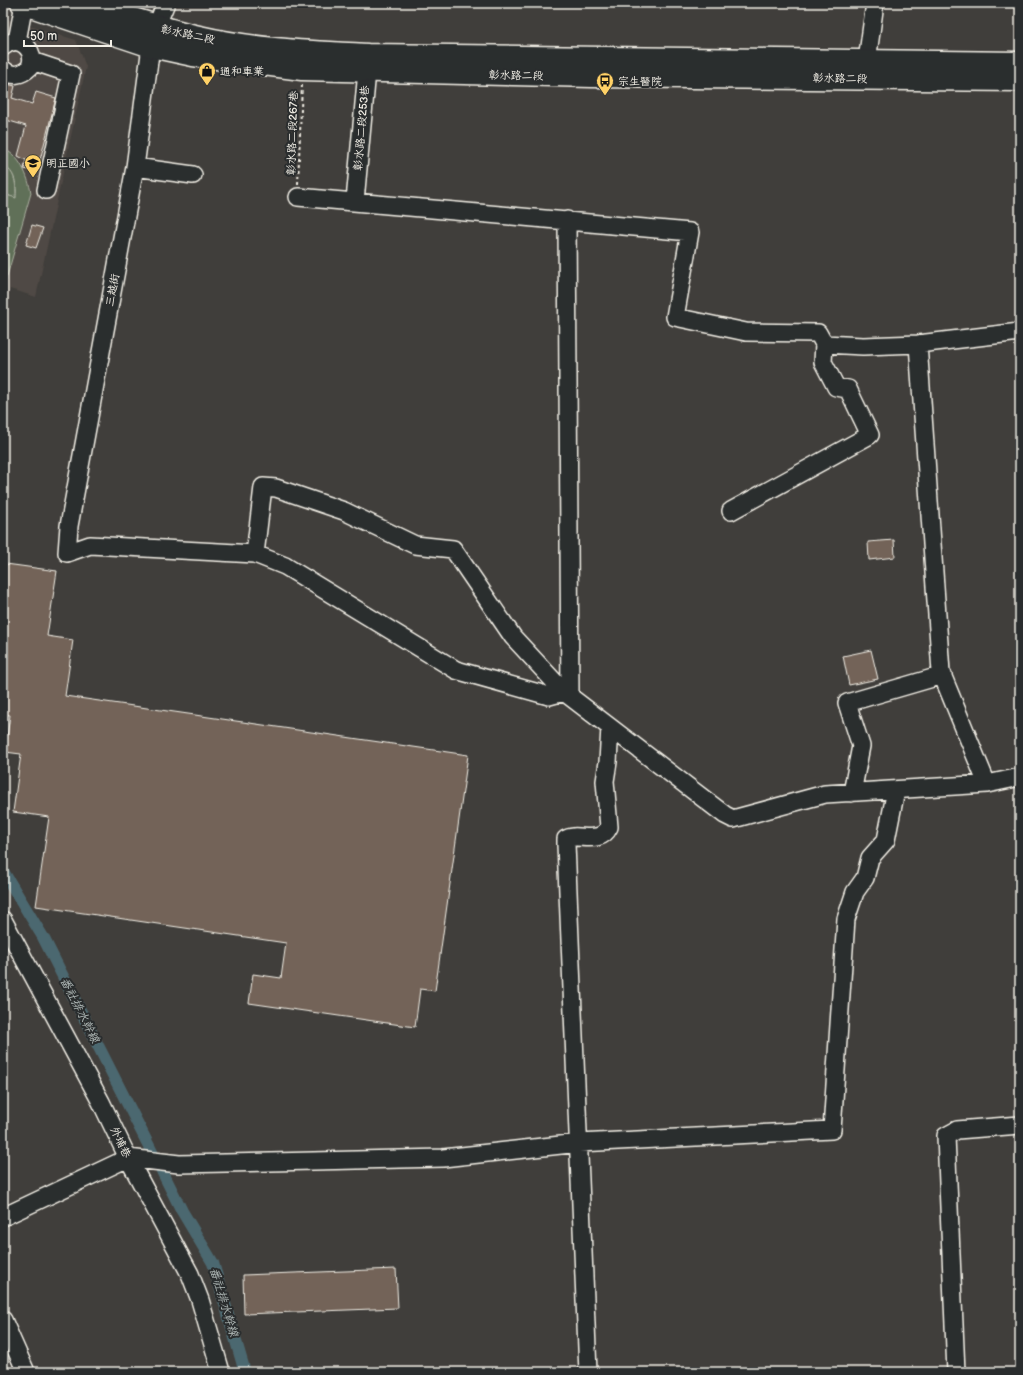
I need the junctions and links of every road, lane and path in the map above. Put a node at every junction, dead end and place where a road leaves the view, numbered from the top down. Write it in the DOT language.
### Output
graph roads {
  1 [pos="23,3"];
  2 [pos="79,3"];
  3 [pos="166,3"];
  4 [pos="875,3"];
  5 [pos="153,36"];
  6 [pos="10,44"];
  7 [pos="32,61"];
  8 [pos="867,61"];
  9 [pos="1020,63"];
  10 [pos="367,64"];
  11 [pos="592,67"];
  12 [pos="302,69"];
  13 [pos="7,74"];
  14 [pos="1020,80"];
  15 [pos="134,167"];
  16 [pos="193,175"];
  17 [pos="46,190"];
  18 [pos="298,197"];
  19 [pos="355,201"];
  20 [pos="567,220"];
  21 [pos="1020,332"];
  22 [pos="824,344"];
  23 [pos="918,344"];
  24 [pos="731,511"];
  25 [pos="255,554"];
  26 [pos="943,675"];
  27 [pos="567,694"];
  28 [pos="610,728"];
  29 [pos="1020,777"];
  30 [pos="987,784"];
  31 [pos="896,790"];
  32 [pos="852,793"];
  33 [pos="3,920"];
  34 [pos="1020,1125"];
  35 [pos="579,1143"];
  36 [pos="128,1158"];
  37 [pos="3,1217"];
  38 [pos="3,1320"];
  39 [pos="26,1372"];
  40 [pos="221,1372"];
  41 [pos="588,1372"];
  42 [pos="956,1372"];
  1 -- 5 [label="main road, 彰水路二段"];
  1 -- 6 [label="street"];
  2 -- 5 [label="main road, 彰水路二段"];
  3 -- 5 [label="street, 三越街"];
  4 -- 8 [label="street"];
  5 -- 10 [label="main road, 彰水路二段"];
  5 -- 12 [label="main road, 彰水路二段"];
  5 -- 15 [label="street, 三越街"];
  6 -- 7 [label="street"];
  7 -- 13 [label="street"];
  7 -- 17 [label="street"];
  8 -- 9 [label="main road, 彰水路二段"];
  8 -- 11 [label="main road, 彰水路二段"];
  10 -- 11 [label="main road, 彰水路二段"];
  10 -- 12 [label="main road, 彰水路二段"];
  10 -- 19 [label="street, 彰水路二段253巷"];
  11 -- 14 [label="main road, 彰水路二段"];
  12 -- 18 [label="path, 彰水路二段267巷"];
  15 -- 16 [label="street"];
  15 -- 25 [label="street, 三越街"];
  18 -- 19 [label="street"];
  19 -- 20 [label="street"];
  20 -- 22 [label="street"];
  20 -- 27 [label="street"];
  21 -- 23 [label="street"];
  22 -- 23 [label="street"];
  22 -- 24 [label="street"];
  23 -- 26 [label="street"];
  25 -- 27 [label="street"];
  25 -- 27 [label="street"];
  26 -- 30 [label="street"];
  26 -- 32 [label="street"];
  27 -- 28 [label="street"];
  28 -- 32 [label="street"];
  28 -- 35 [label="street"];
  29 -- 30 [label="street"];
  30 -- 31 [label="street"];
  31 -- 32 [label="street"];
  31 -- 35 [label="street"];
  33 -- 36 [label="street, 外埔巷"];
  34 -- 42 [label="street"];
  35 -- 36 [label="street"];
  35 -- 41 [label="street"];
  36 -- 37 [label="street"];
  36 -- 40 [label="street, 外埔巷"];
  38 -- 39 [label="street"];
}
